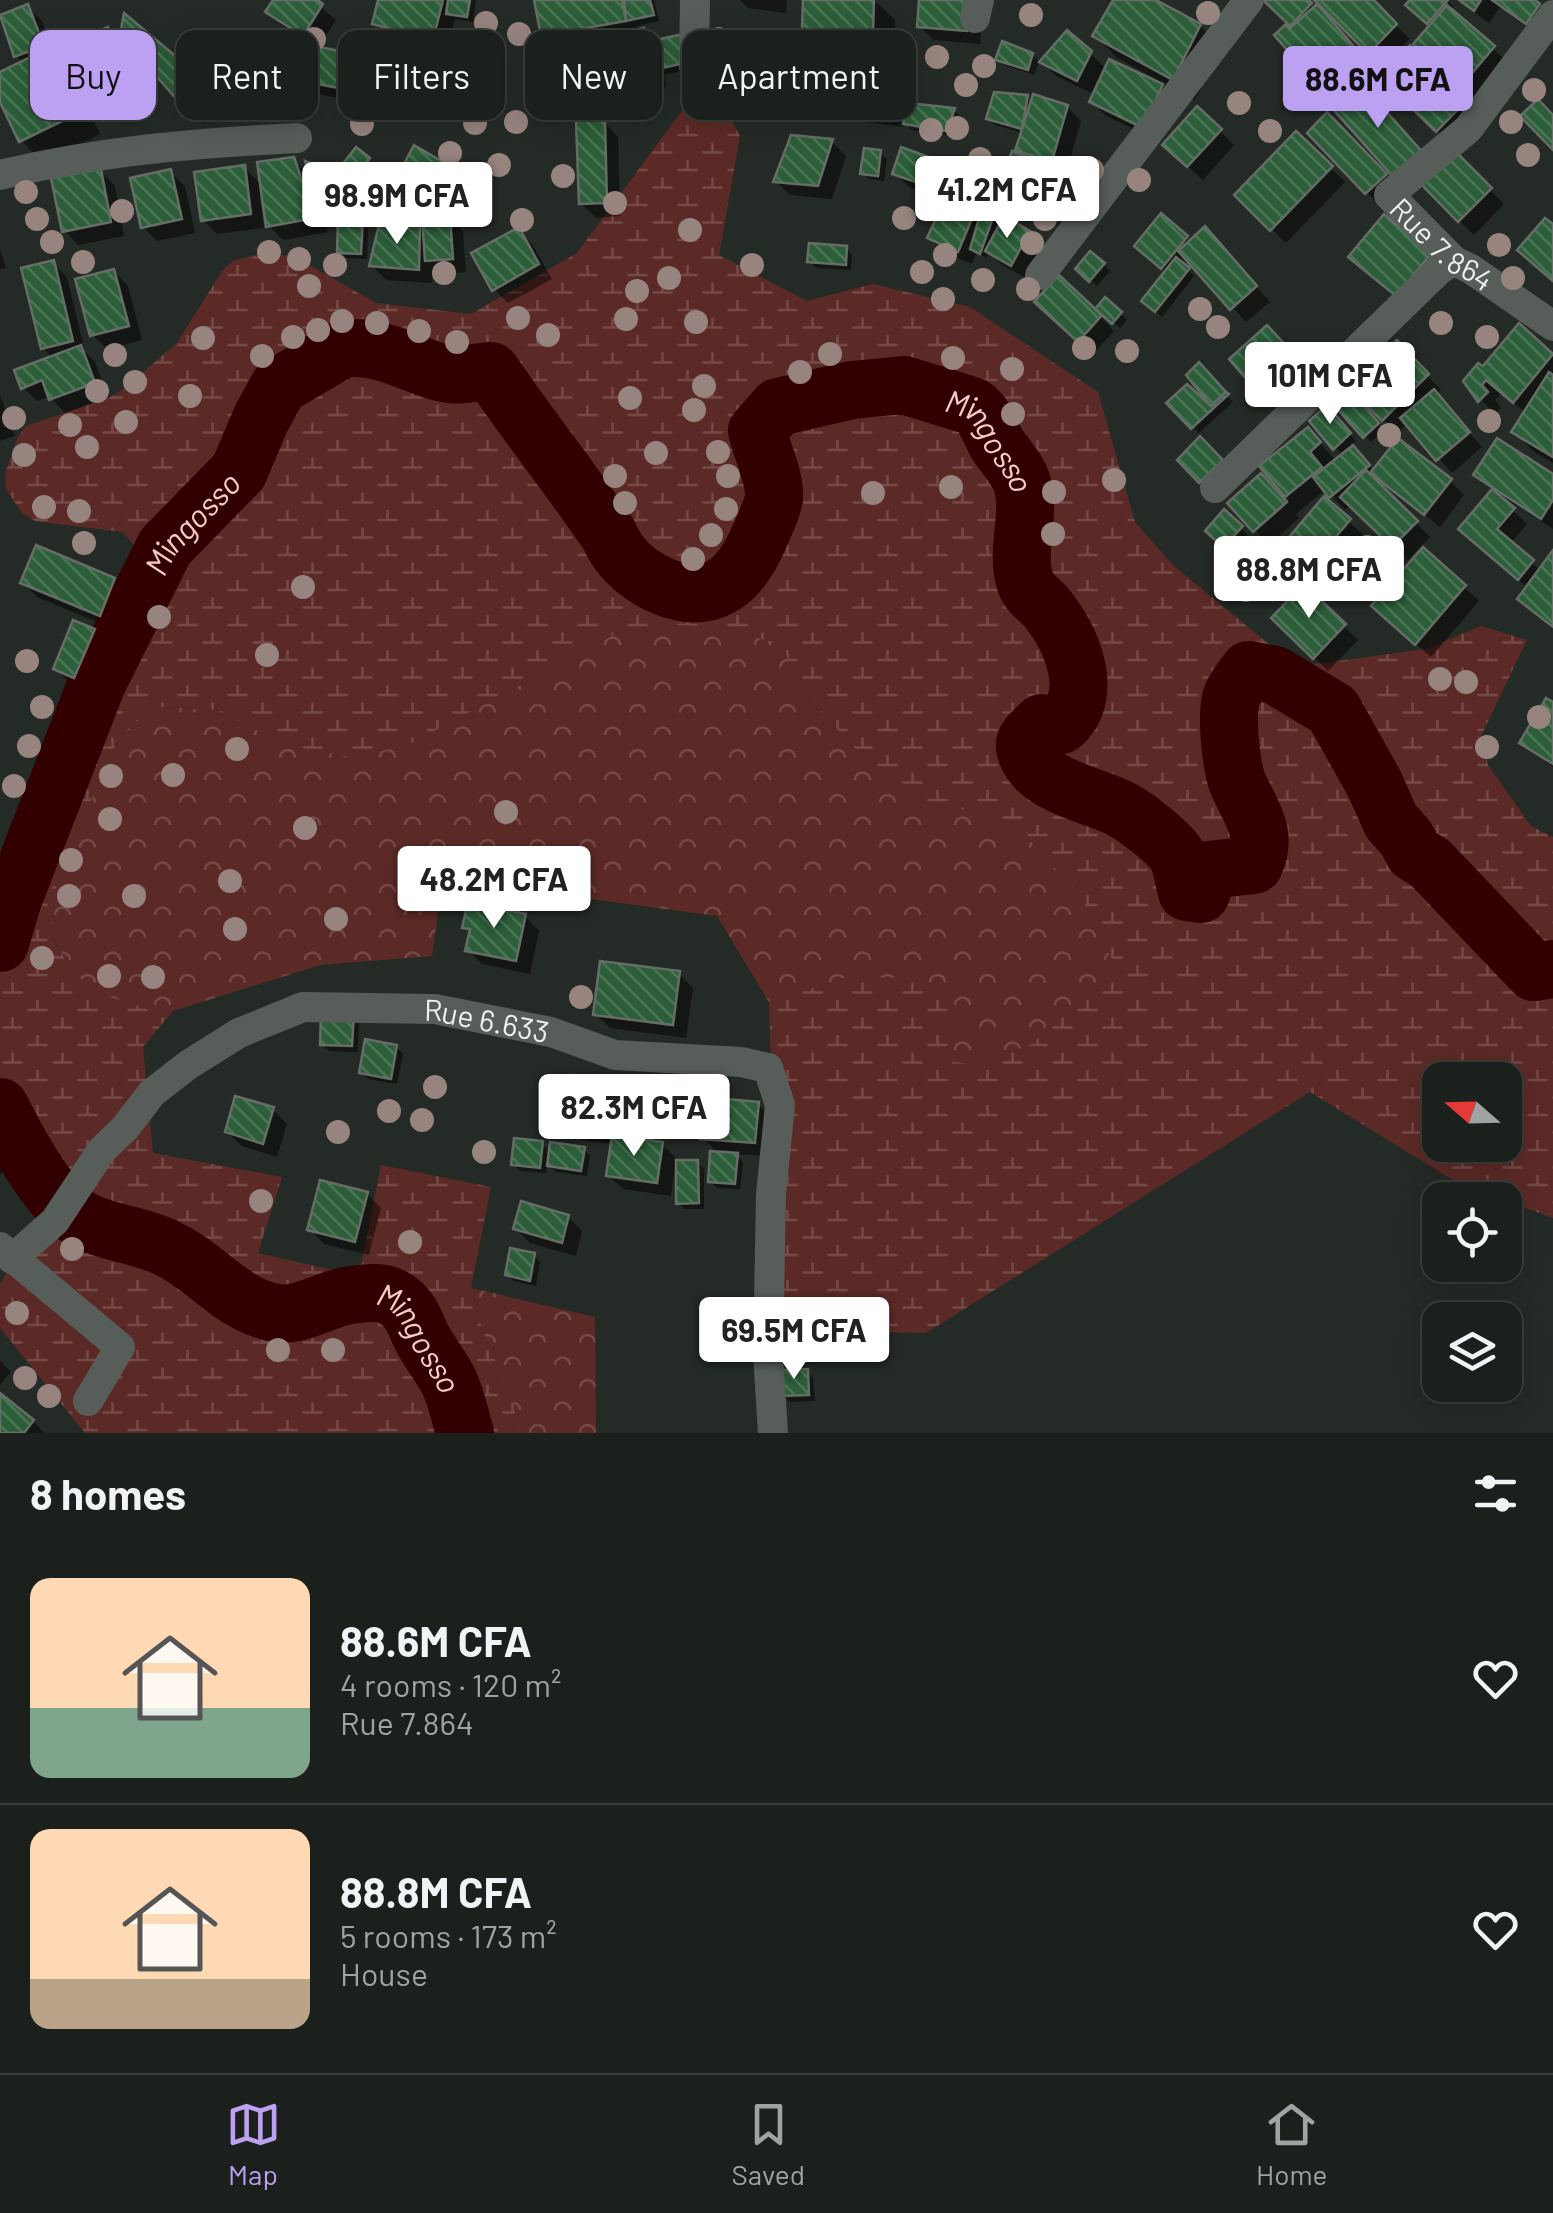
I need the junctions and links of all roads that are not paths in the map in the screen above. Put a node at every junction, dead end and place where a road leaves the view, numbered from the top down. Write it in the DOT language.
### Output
graph roads {
  1 [pos="695,0"];
  2 [pos="1250,0"];
  3 [pos="1553,15"];
  4 [pos="695,30"];
  5 [pos="297,138"];
  6 [pos="0,175"];
  7 [pos="1454,262"];
  8 [pos="1040,276"];
  9 [pos="1553,326"];
  10 [pos="1215,488"];
  11 [pos="6,1253"];
  12 [pos="88,1400"];
  13 [pos="772,1433"];
  1 -- 4 [label="street"];
  2 -- 8 [label="street"];
  3 -- 7 [label="street, Rue 7.864"];
  5 -- 6 [label="street"];
  7 -- 9 [label="street, Rue 7.864"];
  7 -- 10 [label="street"];
  11 -- 12 [label="street, Rue 6.633"];
  11 -- 13 [label="street, Rue 6.633"];
}
